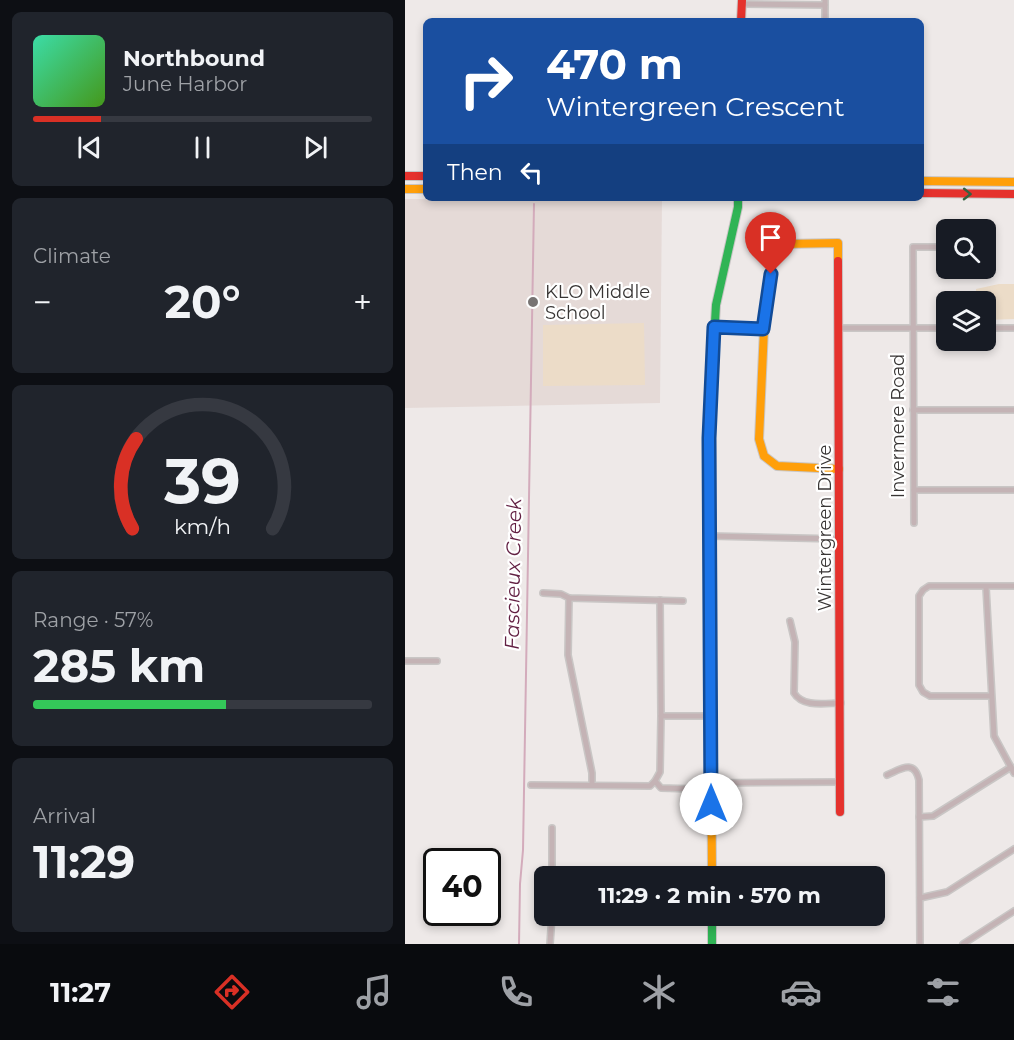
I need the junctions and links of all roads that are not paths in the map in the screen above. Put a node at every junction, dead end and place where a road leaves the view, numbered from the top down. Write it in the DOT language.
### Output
graph roads {
  1 [pos="742,2"];
  2 [pos="825,3"];
  3 [pos="741,18"];
  4 [pos="405,176"];
  5 [pos="423,176"];
  6 [pos="924,181"];
  7 [pos="1014,182"];
  8 [pos="405,189"];
  9 [pos="423,189"];
  10 [pos="924,193"];
  11 [pos="1014,194"];
  12 [pos="738,201"];
  13 [pos="936,248"];
  14 [pos="714,327"];
  15 [pos="838,328"];
  16 [pos="913,328"];
  17 [pos="936,328"];
  18 [pos="996,328"];
  19 [pos="1014,328"];
  20 [pos="763,329"];
  21 [pos="913,410"];
  22 [pos="1014,410"];
  23 [pos="839,469"];
  24 [pos="914,490"];
  25 [pos="1014,490"];
  26 [pos="914,523"];
  27 [pos="710,536"];
  28 [pos="840,539"];
  29 [pos="1014,586"];
  30 [pos="986,587"];
  31 [pos="543,593"];
  32 [pos="569,598"];
  33 [pos="660,600"];
  34 [pos="683,601"];
  35 [pos="790,621"];
  36 [pos="405,661"];
  37 [pos="437,661"];
  38 [pos="991,696"];
  39 [pos="841,703"];
  40 [pos="661,716"];
  41 [pos="711,716"];
  42 [pos="1011,767"];
  43 [pos="1014,773"];
  44 [pos="887,775"];
  45 [pos="655,781"];
  46 [pos="840,782"];
  47 [pos="711,783"];
  48 [pos="531,784"];
  49 [pos="592,785"];
  50 [pos="695,789"];
  51 [pos="840,812"];
  52 [pos="919,817"];
  53 [pos="552,828"];
  54 [pos="1014,849"];
  55 [pos="552,866"];
  56 [pos="712,866"];
  57 [pos="919,898"];
  58 [pos="1014,911"];
  59 [pos="551,926"];
  60 [pos="712,926"];
  61 [pos="550,944"];
  62 [pos="712,944"];
  63 [pos="920,944"];
  64 [pos="963,944"];
  1 -- 2 [label="street"];
  1 -- 3 [label="street"];
  4 -- 5 [label="street"];
  6 -- 7 [label="street"];
  8 -- 9 [label="street"];
  10 -- 11 [label="street, one-way"];
  12 -- 14 [label="street"];
  13 -- 16 [label="street, Invermere Road"];
  14 -- 20 [label="street"];
  14 -- 27 [label="street"];
  15 -- 16 [label="street"];
  15 -- 20 [label="street, Wintergreen Drive"];
  15 -- 23 [label="street, Wintergreen Drive"];
  16 -- 17 [label="street"];
  16 -- 21 [label="street, Invermere Road"];
  18 -- 19 [label="street"];
  20 -- 23 [label="street"];
  21 -- 22 [label="street"];
  21 -- 24 [label="street, Invermere Road"];
  23 -- 28 [label="street, Wintergreen Drive"];
  24 -- 25 [label="street"];
  24 -- 26 [label="street, Invermere Road"];
  27 -- 28 [label="street"];
  27 -- 41 [label="street"];
  28 -- 39 [label="street, Wintergreen Drive"];
  29 -- 30 [label="street"];
  30 -- 38 [label="street"];
  30 -- 38 [label="street"];
  31 -- 32 [label="street"];
  32 -- 33 [label="street"];
  32 -- 49 [label="street"];
  33 -- 34 [label="street"];
  33 -- 40 [label="street"];
  35 -- 39 [label="street"];
  36 -- 37 [label="street"];
  38 -- 42 [label="street"];
  39 -- 46 [label="street, Wintergreen Drive"];
  40 -- 41 [label="street"];
  40 -- 45 [label="street"];
  41 -- 47 [label="street"];
  42 -- 43 [label="street"];
  42 -- 52 [label="street"];
  44 -- 52 [label="street"];
  45 -- 49 [label="street"];
  45 -- 50 [label="street"];
  46 -- 47 [label="street"];
  46 -- 51 [label="street, Wintergreen Drive"];
  47 -- 56 [label="street"];
  48 -- 49 [label="street"];
  52 -- 57 [label="street"];
  53 -- 55 [label="street"];
  54 -- 57 [label="street"];
  57 -- 63 [label="street"];
  58 -- 64 [label="street"];
  59 -- 61 [label="street"];
  60 -- 62 [label="street"];
}
